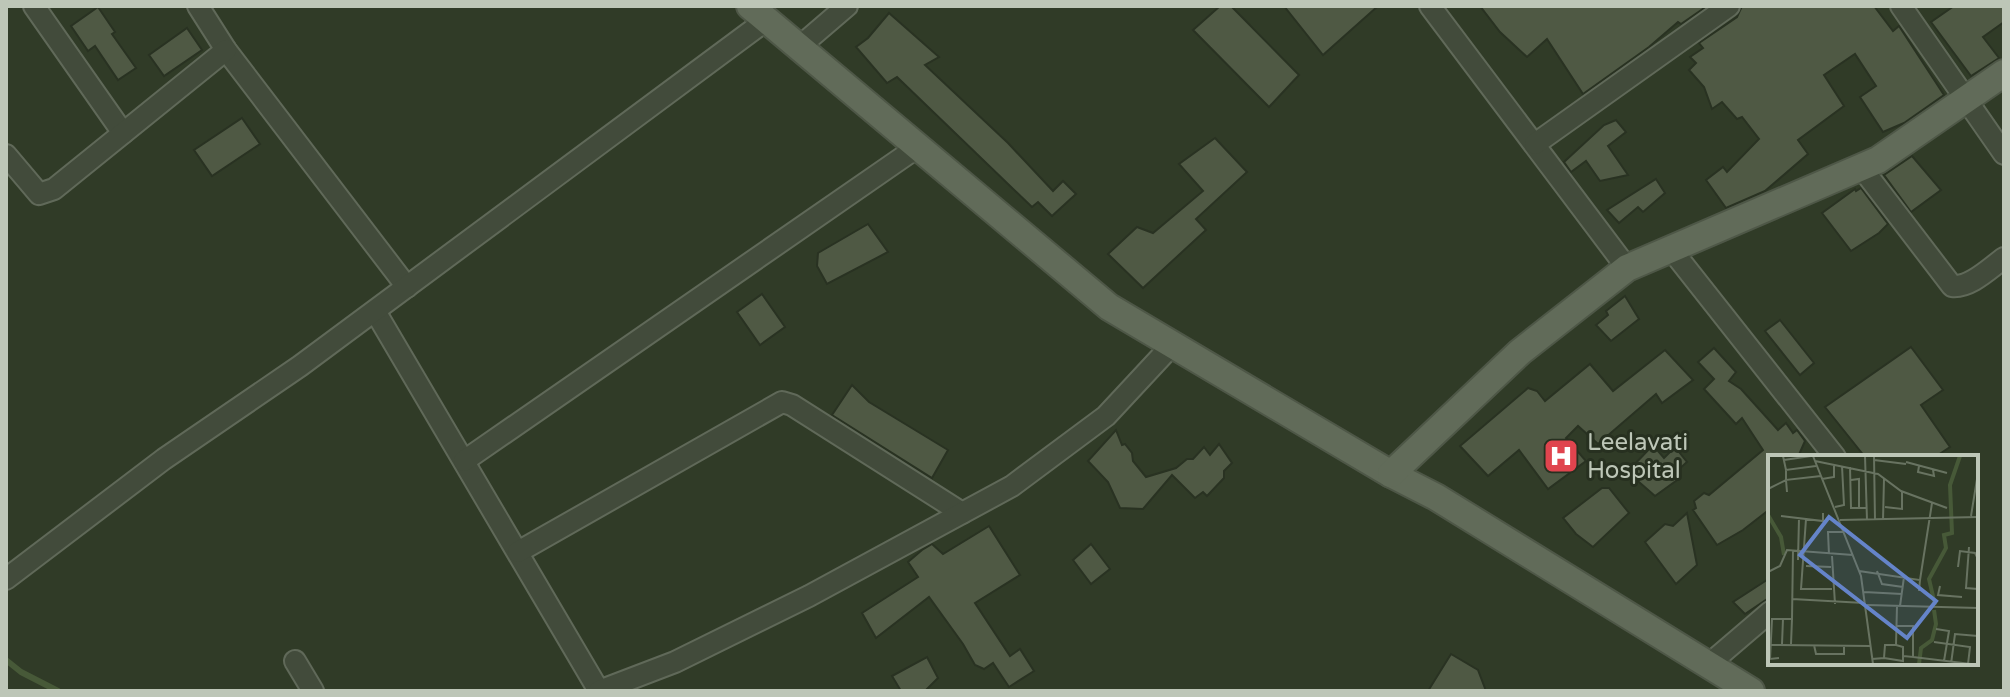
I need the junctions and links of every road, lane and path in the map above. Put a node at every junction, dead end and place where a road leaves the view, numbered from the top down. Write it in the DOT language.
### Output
graph roads {
  1 [pos="34,6"];
  2 [pos="198,6"];
  3 [pos="847,6"];
  4 [pos="1430,6"];
  5 [pos="1729,6"];
  6 [pos="1901,6"];
  7 [pos="757,13"];
  8 [pos="798,48"];
  9 [pos="226,50"];
  10 [pos="2004,73"];
  11 [pos="1967,99"];
  12 [pos="123,133"];
  13 [pos="1535,144"];
  14 [pos="919,146"];
  15 [pos="2004,154"];
  16 [pos="8,163"];
  17 [pos="1861,167"];
  18 [pos="1671,249"];
  19 [pos="2004,258"];
  20 [pos="1627,268"];
  21 [pos="407,287"];
  22 [pos="375,311"];
  23 [pos="1173,344"];
  24 [pos="1833,455"];
  25 [pos="464,461"];
  26 [pos="1391,474"];
  27 [pos="962,513"];
  28 [pos="518,552"];
  29 [pos="6,579"];
  30 [pos="1768,614"];
  31 [pos="295,661"];
  32 [pos="1708,665"];
  33 [pos="313,691"];
  34 [pos="599,691"];
  35 [pos="1751,691"];
  1 -- 12 [label="street"];
  2 -- 9 [label="street"];
  3 -- 8 [label="street"];
  4 -- 13 [label="street"];
  5 -- 13 [label="street"];
  6 -- 11 [label="street"];
  7 -- 8 [label="main road"];
  7 -- 21 [label="street"];
  8 -- 14 [label="main road"];
  9 -- 12 [label="street"];
  9 -- 21 [label="street"];
  10 -- 11 [label="main road"];
  11 -- 15 [label="street"];
  11 -- 17 [label="main road"];
  12 -- 16 [label="street"];
  13 -- 20 [label="street"];
  14 -- 23 [label="main road"];
  14 -- 25 [label="street"];
  17 -- 18 [label="main road"];
  17 -- 19 [label="street"];
  18 -- 20 [label="main road"];
  18 -- 24 [label="street"];
  20 -- 26 [label="main road"];
  21 -- 22 [label="street"];
  22 -- 25 [label="street"];
  22 -- 29 [label="street"];
  23 -- 26 [label="main road"];
  23 -- 27 [label="street"];
  25 -- 28 [label="street"];
  26 -- 32 [label="main road"];
  27 -- 28 [label="street"];
  27 -- 34 [label="street"];
  28 -- 34 [label="street"];
  30 -- 32 [label="street"];
  31 -- 33 [label="street"];
  32 -- 35 [label="main road"];
}
